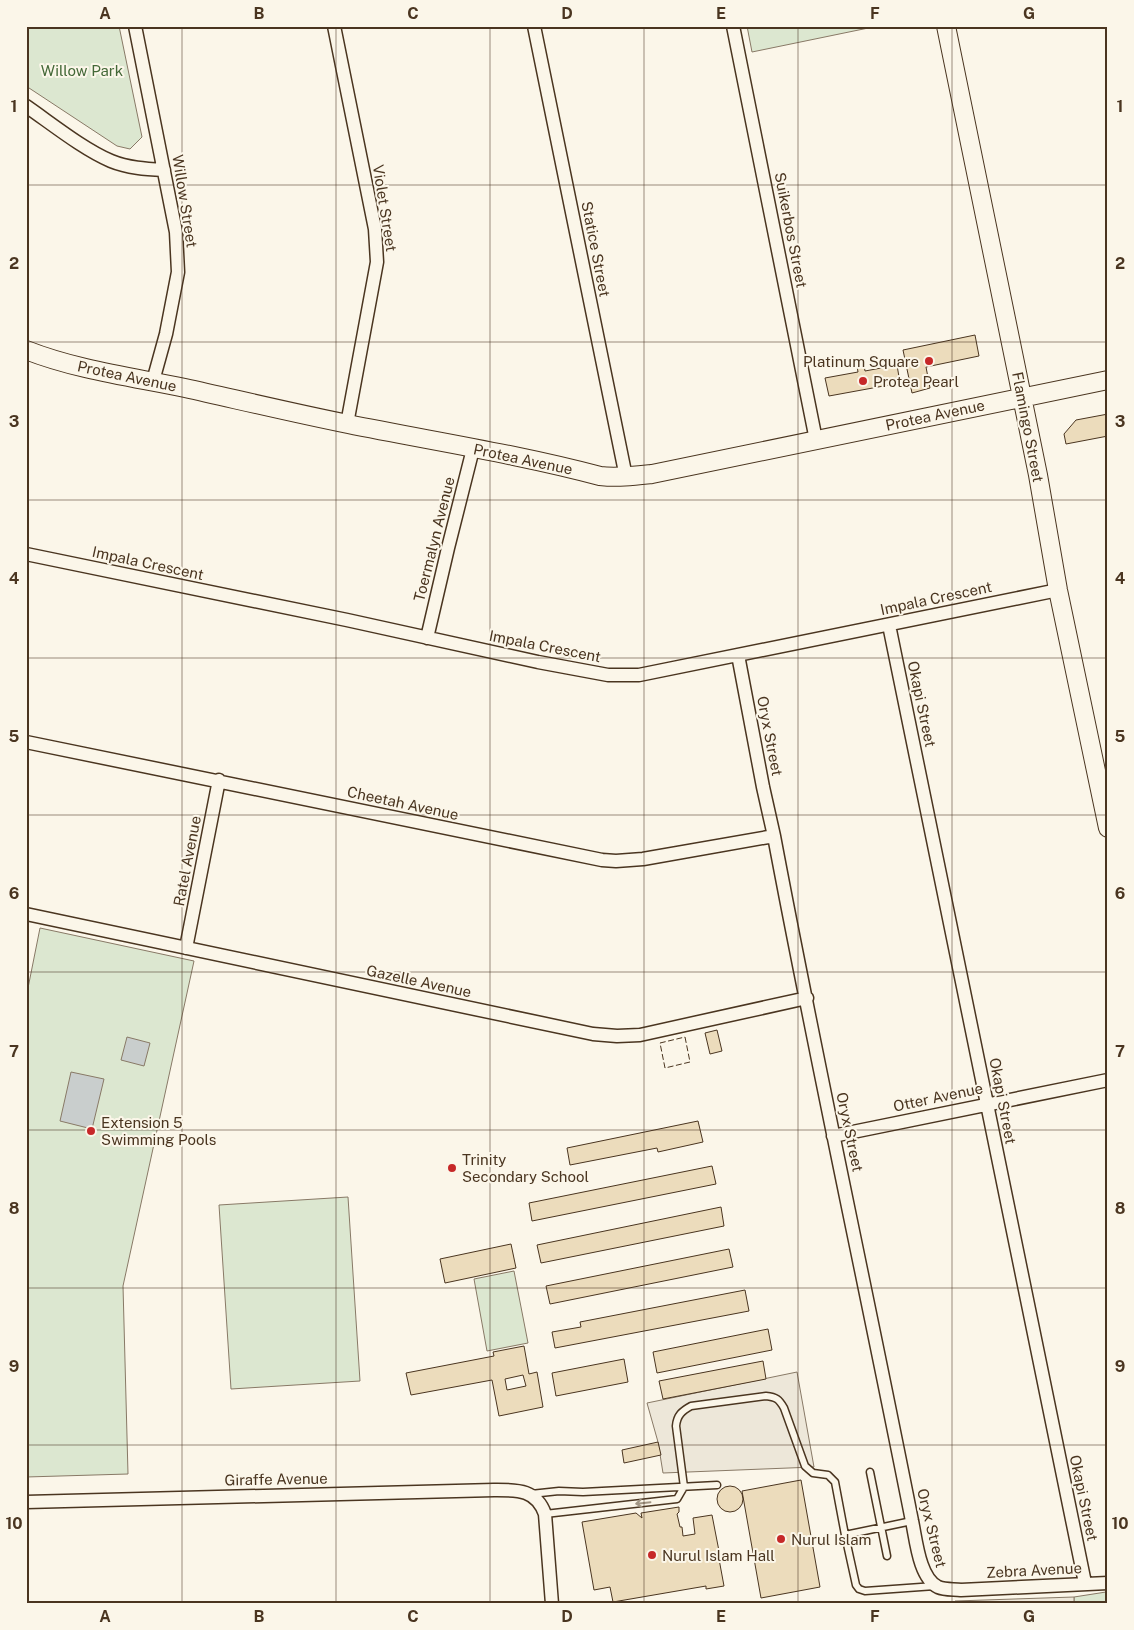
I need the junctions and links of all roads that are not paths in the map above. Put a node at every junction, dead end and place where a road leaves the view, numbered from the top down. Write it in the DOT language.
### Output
graph roads {
  1 [pos="135,26"];
  2 [pos="334,26"];
  3 [pos="534,26"];
  4 [pos="733,26"];
  5 [pos="946,26"];
  6 [pos="26,106"];
  7 [pos="164,170"];
  8 [pos="26,350"];
  9 [pos="1108,380"];
  10 [pos="153,381"];
  11 [pos="1022,396"];
  12 [pos="347,424"];
  13 [pos="816,440"];
  14 [pos="473,449"];
  15 [pos="626,477"];
  16 [pos="26,554"];
  17 [pos="1058,590"];
  18 [pos="889,625"];
  19 [pos="427,638"];
  20 [pos="738,655"];
  21 [pos="26,742"];
  22 [pos="219,780"];
  23 [pos="1108,828"];
  24 [pos="774,836"];
  25 [pos="26,914"];
  26 [pos="186,948"];
  27 [pos="807,998"];
  28 [pos="1108,1080"];
  29 [pos="988,1104"];
  30 [pos="834,1136"];
  31 [pos="870,1472"];
  32 [pos="717,1485"];
  33 [pos="684,1487"];
  34 [pos="528,1493"];
  35 [pos="26,1502"];
  36 [pos="545,1514"];
  37 [pos="912,1521"];
  38 [pos="881,1527"];
  39 [pos="845,1535"];
  40 [pos="887,1556"];
  41 [pos="1085,1583"];
  42 [pos="1108,1583"];
  43 [pos="936,1586"];
  44 [pos="962,1590"];
  45 [pos="552,1604"];
  1 -- 7 [label="street, Willow Street"];
  2 -- 12 [label="street, Violet Street"];
  3 -- 15 [label="street, Statice Street"];
  4 -- 13 [label="street, Suikerbos Street"];
  5 -- 11 [label="street, Flamingo Street"];
  6 -- 7 [label="street"];
  7 -- 10 [label="street, Willow Street"];
  8 -- 10 [label="street, Protea Avenue"];
  9 -- 11 [label="street, Protea Avenue"];
  10 -- 12 [label="street, Protea Avenue"];
  11 -- 13 [label="street, Protea Avenue"];
  11 -- 17 [label="street, Flamingo Street"];
  12 -- 14 [label="street, Protea Avenue"];
  13 -- 15 [label="street, Protea Avenue"];
  14 -- 15 [label="street, Protea Avenue"];
  14 -- 19 [label="street, Toermalyn Avenue"];
  16 -- 19 [label="street, Impala Crescent"];
  17 -- 18 [label="street, Impala Crescent"];
  17 -- 23 [label="street, Flamingo Street"];
  18 -- 20 [label="street, Impala Crescent"];
  18 -- 29 [label="street, Okapi Street"];
  19 -- 20 [label="street, Impala Crescent"];
  20 -- 24 [label="street, Oryx Street"];
  21 -- 22 [label="street, Cheetah Avenue"];
  22 -- 24 [label="street, Cheetah Avenue"];
  22 -- 26 [label="street, Ratel Avenue"];
  24 -- 27 [label="street, Oryx Street"];
  25 -- 26 [label="street, Gazelle Avenue"];
  26 -- 27 [label="street, Gazelle Avenue"];
  27 -- 30 [label="street, Oryx Street"];
  28 -- 29 [label="street, Otter Avenue"];
  29 -- 30 [label="street, Otter Avenue"];
  29 -- 41 [label="street, Okapi Street"];
  30 -- 37 [label="street, Oryx Street"];
  31 -- 38 [label="lane"];
  32 -- 33 [label="lane"];
  33 -- 34 [label="lane"];
  33 -- 36 [label="lane, one-way"];
  33 -- 39 [label="lane"];
  34 -- 35 [label="street, Giraffe Avenue"];
  34 -- 36 [label="street"];
  36 -- 45 [label="street"];
  37 -- 38 [label="lane"];
  37 -- 43 [label="street, Oryx Street"];
  38 -- 39 [label="lane"];
  38 -- 40 [label="lane"];
  39 -- 43 [label="lane"];
  41 -- 42 [label="street, Zebra Avenue"];
  41 -- 44 [label="street, Zebra Avenue"];
  43 -- 44 [label="street, Oryx Street"];
}
